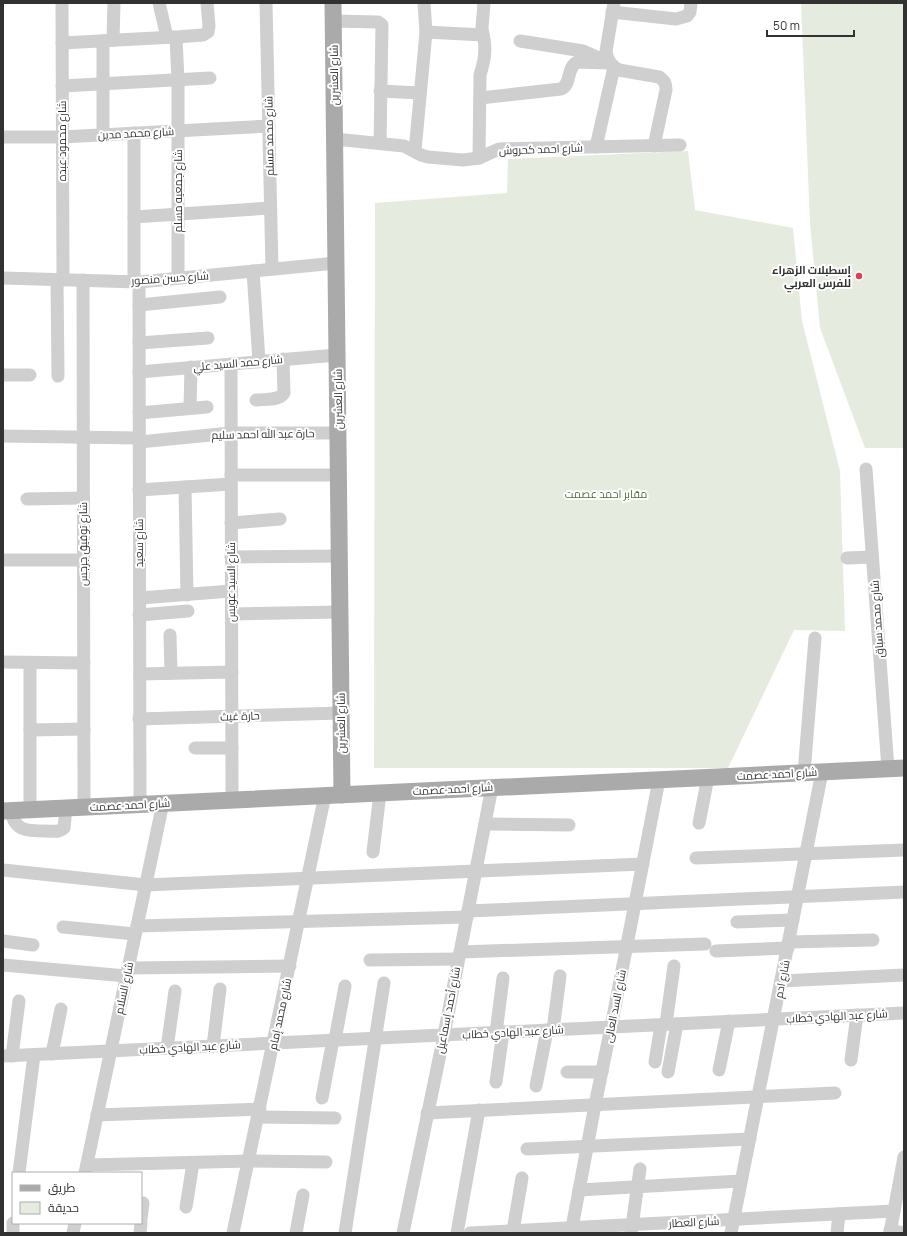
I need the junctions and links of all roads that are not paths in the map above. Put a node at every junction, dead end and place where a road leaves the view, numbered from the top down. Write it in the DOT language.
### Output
graph roads {
  1 [pos="62,3"];
  2 [pos="114,3"];
  3 [pos="159,3"];
  4 [pos="207,3"];
  5 [pos="266,3"];
  6 [pos="333,3"];
  7 [pos="424,3"];
  8 [pos="484,3"];
  9 [pos="691,3"];
  10 [pos="613,7"];
  11 [pos="333,21"];
  12 [pos="426,32"];
  13 [pos="483,35"];
  14 [pos="171,37"];
  15 [pos="108,40"];
  16 [pos="520,41"];
  17 [pos="62,43"];
  18 [pos="612,65"];
  19 [pos="210,78"];
  20 [pos="178,80"];
  21 [pos="103,84"];
  22 [pos="62,86"];
  23 [pos="380,91"];
  24 [pos="420,93"];
  25 [pos="480,98"];
  26 [pos="269,126"];
  27 [pos="178,131"];
  28 [pos="134,133"];
  29 [pos="103,135"];
  30 [pos="3,137"];
  31 [pos="62,137"];
  32 [pos="335,139"];
  33 [pos="380,143"];
  34 [pos="680,145"];
  35 [pos="654,146"];
  36 [pos="596,147"];
  37 [pos="415,151"];
  38 [pos="479,158"];
  39 [pos="270,208"];
  40 [pos="178,214"];
  41 [pos="134,217"];
  42 [pos="336,263"];
  43 [pos="272,269"];
  44 [pos="253,271"];
  45 [pos="3,278"];
  46 [pos="178,278"];
  47 [pos="60,280"];
  48 [pos="83,280"];
  49 [pos="137,282"];
  50 [pos="220,297"];
  51 [pos="140,305"];
  52 [pos="208,338"];
  53 [pos="140,343"];
  54 [pos="337,355"];
  55 [pos="284,359"];
  56 [pos="259,361"];
  57 [pos="231,364"];
  58 [pos="191,367"];
  59 [pos="140,372"];
  60 [pos="3,375"];
  61 [pos="30,375"];
  62 [pos="58,376"];
  63 [pos="256,400"];
  64 [pos="207,407"];
  65 [pos="190,408"];
  66 [pos="139,413"];
  67 [pos="231,433"];
  68 [pos="338,433"];
  69 [pos="3,436"];
  70 [pos="83,437"];
  71 [pos="139,440"];
  72 [pos="866,469"];
  73 [pos="338,475"];
  74 [pos="231,480"];
  75 [pos="186,487"];
  76 [pos="139,490"];
  77 [pos="83,498"];
  78 [pos="27,499"];
  79 [pos="280,519"];
  80 [pos="231,523"];
  81 [pos="339,556"];
  82 [pos="231,557"];
  83 [pos="872,557"];
  84 [pos="846,558"];
  85 [pos="3,560"];
  86 [pos="84,560"];
  87 [pos="231,591"];
  88 [pos="187,595"];
  89 [pos="140,598"];
  90 [pos="188,611"];
  91 [pos="340,612"];
  92 [pos="232,614"];
  93 [pos="139,615"];
  94 [pos="170,635"];
  95 [pos="815,638"];
  96 [pos="3,662"];
  97 [pos="30,663"];
  98 [pos="84,663"];
  99 [pos="232,672"];
  100 [pos="171,673"];
  101 [pos="140,674"];
  102 [pos="341,713"];
  103 [pos="232,716"];
  104 [pos="140,719"];
  105 [pos="84,729"];
  106 [pos="30,730"];
  107 [pos="195,748"];
  108 [pos="232,748"];
  109 [pos="896,768"];
  110 [pos="804,772"];
  111 [pos="822,772"];
  112 [pos="708,777"];
  113 [pos="659,780"];
  114 [pos="492,787"];
  115 [pos="380,793"];
  116 [pos="342,794"];
  117 [pos="325,795"];
  118 [pos="232,800"];
  119 [pos="163,803"];
  120 [pos="140,804"];
  121 [pos="84,807"];
  122 [pos="66,808"];
  123 [pos="30,809"];
  124 [pos="7,810"];
  125 [pos="699,823"];
  126 [pos="485,824"];
  127 [pos="569,825"];
  128 [pos="904,850"];
  129 [pos="373,852"];
  130 [pos="806,854"];
  131 [pos="696,858"];
  132 [pos="643,864"];
  133 [pos="3,870"];
  134 [pos="476,871"];
  135 [pos="308,878"];
  136 [pos="146,885"];
  137 [pos="904,892"];
  138 [pos="798,896"];
  139 [pos="635,903"];
  140 [pos="467,914"];
  141 [pos="793,920"];
  142 [pos="299,921"];
  143 [pos="737,922"];
  144 [pos="62,927"];
  145 [pos="136,930"];
  146 [pos="873,940"];
  147 [pos="3,941"];
  148 [pos="32,945"];
  149 [pos="788,945"];
  150 [pos="626,946"];
  151 [pos="459,956"];
  152 [pos="370,960"];
  153 [pos="3,965"];
  154 [pos="290,966"];
  155 [pos="674,966"];
  156 [pos="127,972"];
  157 [pos="904,974"];
  158 [pos="560,976"];
  159 [pos="503,978"];
  160 [pos="781,981"];
  161 [pos="384,984"];
  162 [pos="345,986"];
  163 [pos="220,989"];
  164 [pos="175,991"];
  165 [pos="19,1002"];
  166 [pos="61,1009"];
  167 [pos="904,1013"];
  168 [pos="857,1015"];
  169 [pos="774,1019"];
  170 [pos="729,1021"];
  171 [pos="668,1024"];
  172 [pos="611,1027"];
  173 [pos="550,1030"];
  174 [pos="499,1032"];
  175 [pos="444,1035"];
  176 [pos="376,1038"];
  177 [pos="334,1040"];
  178 [pos="274,1043"];
  179 [pos="213,1046"];
  180 [pos="167,1048"];
  181 [pos="110,1051"];
  182 [pos="52,1054"];
  183 [pos="34,1055"];
  184 [pos="8,1056"];
  185 [pos="851,1060"];
  186 [pos="655,1062"];
  187 [pos="719,1070"];
  188 [pos="567,1072"];
  189 [pos="602,1072"];
  190 [pos="668,1072"];
  191 [pos="496,1082"];
  192 [pos="536,1086"];
  193 [pos="835,1093"];
  194 [pos="759,1096"];
  195 [pos="322,1098"];
  196 [pos="595,1105"];
  197 [pos="479,1110"];
  198 [pos="259,1113"];
  199 [pos="427,1113"];
  200 [pos="97,1116"];
  201 [pos="335,1118"];
  202 [pos="750,1139"];
  203 [pos="587,1147"];
  204 [pos="527,1149"];
  205 [pos="904,1157"];
  206 [pos="249,1161"];
  207 [pos="193,1162"];
  208 [pos="326,1162"];
  209 [pos="86,1169"];
  210 [pos="640,1169"];
  211 [pos="19,1172"];
  212 [pos="522,1178"];
  213 [pos="741,1182"];
  214 [pos="638,1187"];
  215 [pos="579,1190"];
  216 [pos="303,1195"];
  217 [pos="143,1203"];
  218 [pos="186,1207"];
  219 [pos="142,1211"];
  220 [pos="894,1211"];
  221 [pos="839,1214"];
  222 [pos="734,1220"];
  223 [pos="683,1228"];
  224 [pos="632,1229"];
  225 [pos="572,1230"];
  226 [pos="510,1232"];
  227 [pos="890,1232"];
  228 [pos="234,1233"];
  229 [pos="296,1233"];
  230 [pos="345,1233"];
  231 [pos="403,1233"];
  232 [pos="457,1233"];
  233 [pos="470,1233"];
  234 [pos="731,1233"];
  235 [pos="837,1233"];
  236 [pos="904,1233"];
  1 -- 17 [label="street, شارع محمود عبده"];
  2 -- 15 [label="street"];
  3 -- 14 [label="street, شارع جمعيه مسلم"];
  4 -- 14 [label="street"];
  5 -- 26 [label="street, شارع محمد مسلم"];
  6 -- 11 [label="main road, شارع العشرين"];
  7 -- 12 [label="street"];
  8 -- 13 [label="street"];
  9 -- 10 [label="street"];
  10 -- 18 [label="street"];
  11 -- 23 [label="street"];
  11 -- 32 [label="main road, شارع العشرين"];
  12 -- 13 [label="street"];
  12 -- 24 [label="street"];
  13 -- 25 [label="street"];
  14 -- 15 [label="street"];
  14 -- 20 [label="street, شارع جمعيه مسلم"];
  15 -- 17 [label="street"];
  15 -- 21 [label="street"];
  16 -- 18 [label="street"];
  17 -- 22 [label="street, شارع محمود عبده"];
  18 -- 25 [label="street"];
  18 -- 35 [label="street"];
  18 -- 36 [label="street"];
  19 -- 20 [label="street"];
  20 -- 21 [label="street"];
  20 -- 27 [label="street, شارع جمعيه مسلم"];
  21 -- 22 [label="street"];
  21 -- 29 [label="street"];
  22 -- 31 [label="street, شارع محمود عبده"];
  23 -- 24 [label="street"];
  23 -- 33 [label="street"];
  24 -- 37 [label="street"];
  25 -- 38 [label="street"];
  26 -- 27 [label="street, شارع محمد مدين"];
  26 -- 39 [label="street, شارع محمد مسلم"];
  27 -- 28 [label="street, شارع محمد مدين"];
  27 -- 40 [label="street, شارع جمعيه مسلم"];
  28 -- 29 [label="street, شارع محمد مدين"];
  28 -- 41 [label="street, شارع سعيد"];
  29 -- 31 [label="street, شارع محمد مدين"];
  30 -- 31 [label="street, شارع محمد مدين"];
  31 -- 47 [label="street, شارع محمود عبده"];
  32 -- 33 [label="street, شارع احمد كحروش"];
  32 -- 42 [label="main road, شارع العشرين"];
  33 -- 37 [label="street, شارع احمد كحروش"];
  34 -- 35 [label="street, شارع احمد كحروش"];
  35 -- 36 [label="street, شارع احمد كحروش"];
  36 -- 38 [label="street, شارع احمد كحروش"];
  37 -- 38 [label="street, شارع احمد كحروش"];
  39 -- 40 [label="street"];
  39 -- 43 [label="street, شارع محمد مسلم"];
  40 -- 41 [label="street"];
  40 -- 46 [label="street, شارع جمعيه مسلم"];
  41 -- 49 [label="street, شارع سعيد"];
  42 -- 43 [label="street, شارع حسن منصور"];
  42 -- 54 [label="main road, شارع العشرين"];
  43 -- 44 [label="street, شارع حسن منصور"];
  44 -- 46 [label="street, شارع حسن منصور"];
  44 -- 56 [label="street"];
  45 -- 47 [label="street, شارع حسن منصور"];
  46 -- 49 [label="street, شارع حسن منصور"];
  47 -- 48 [label="street, شارع حسن منصور"];
  47 -- 62 [label="street, شارع محمود عبده"];
  48 -- 49 [label="street, شارع حسن منصور"];
  48 -- 70 [label="street, شارع توفيق جرجس"];
  49 -- 51 [label="street, شارع سعيد"];
  50 -- 51 [label="street"];
  51 -- 53 [label="street, شارع سعيد"];
  52 -- 53 [label="street"];
  53 -- 59 [label="street, شارع سعيد"];
  54 -- 55 [label="street, شارع حمد السيد علي"];
  54 -- 68 [label="main road, شارع العشرين"];
  55 -- 56 [label="street, شارع حمد السيد علي"];
  55 -- 63 [label="street"];
  56 -- 57 [label="street, شارع حمد السيد علي"];
  57 -- 58 [label="street, شارع حمد السيد علي"];
  57 -- 67 [label="street, شارع السيد عويس"];
  58 -- 59 [label="street, شارع حمد السيد علي"];
  58 -- 65 [label="street"];
  59 -- 66 [label="street, شارع سعيد"];
  60 -- 61 [label="street"];
  64 -- 65 [label="street"];
  65 -- 66 [label="street"];
  66 -- 71 [label="street, شارع سعيد"];
  67 -- 68 [label="street, حارة عبد الله احمد سليم"];
  67 -- 71 [label="street, حارة عبد الله احمد سليم"];
  67 -- 74 [label="street, شارع السيد عويس"];
  68 -- 73 [label="main road, شارع العشرين"];
  69 -- 70 [label="street, حارة عبد الله احمد سليم"];
  70 -- 71 [label="street, حارة عبد الله احمد سليم"];
  70 -- 77 [label="street, شارع توفيق جرجس"];
  71 -- 76 [label="street, شارع سعيد"];
  72 -- 83 [label="street, شارع محمد سباق"];
  73 -- 74 [label="street"];
  73 -- 81 [label="main road, شارع العشرين"];
  74 -- 75 [label="street"];
  74 -- 80 [label="street, شارع السيد عويس"];
  75 -- 76 [label="street"];
  75 -- 88 [label="street"];
  76 -- 89 [label="street, شارع سعيد"];
  77 -- 78 [label="street"];
  77 -- 86 [label="street, شارع توفيق جرجس"];
  79 -- 80 [label="street"];
  80 -- 82 [label="street, شارع السيد عويس"];
  81 -- 82 [label="street"];
  81 -- 91 [label="main road, شارع العشرين"];
  82 -- 87 [label="street, شارع السيد عويس"];
  83 -- 84 [label="street"];
  83 -- 109 [label="street, شارع محمد سباق"];
  85 -- 86 [label="street"];
  86 -- 98 [label="street, شارع توفيق جرجس"];
  87 -- 88 [label="street"];
  87 -- 92 [label="street, شارع السيد عويس"];
  88 -- 89 [label="street"];
  89 -- 93 [label="street, شارع سعيد"];
  90 -- 93 [label="street"];
  91 -- 92 [label="street"];
  91 -- 102 [label="main road, شارع العشرين"];
  92 -- 99 [label="street, شارع السيد عويس"];
  93 -- 101 [label="street, شارع سعيد"];
  94 -- 100 [label="street"];
  95 -- 110 [label="street"];
  96 -- 97 [label="street"];
  97 -- 98 [label="street"];
  97 -- 106 [label="street"];
  98 -- 105 [label="street, شارع توفيق جرجس"];
  99 -- 100 [label="street"];
  99 -- 103 [label="street, شارع السيد عويس"];
  100 -- 101 [label="street"];
  101 -- 104 [label="street, شارع سعيد"];
  102 -- 103 [label="street, حارة غيث"];
  102 -- 116 [label="main road, شارع العشرين"];
  103 -- 104 [label="street, حارة غيث"];
  103 -- 108 [label="street, شارع السيد عويس"];
  104 -- 120 [label="street, شارع سعيد"];
  105 -- 106 [label="street"];
  105 -- 121 [label="street, شارع توفيق جرجس"];
  106 -- 123 [label="street"];
  107 -- 108 [label="street"];
  108 -- 118 [label="street, شارع السيد عويس"];
  109 -- 111 [label="main road, شارع احمد عصمت"];
  110 -- 111 [label="main road, شارع احمد عصمت"];
  110 -- 112 [label="main road, شارع احمد عصمت"];
  111 -- 130 [label="street, شارع ادم"];
  112 -- 113 [label="main road, شارع احمد عصمت"];
  112 -- 125 [label="street"];
  113 -- 114 [label="main road, شارع احمد عصمت"];
  113 -- 132 [label="street, شارع السد العالى"];
  114 -- 115 [label="main road, شارع احمد عصمت"];
  114 -- 126 [label="street, شارع أحمد إسماعيل"];
  115 -- 116 [label="main road, شارع احمد عصمت"];
  115 -- 129 [label="street"];
  116 -- 117 [label="main road, شارع احمد عصمت"];
  117 -- 118 [label="main road, شارع احمد عصمت"];
  117 -- 135 [label="street, شارع محمد إمام"];
  118 -- 119 [label="main road, شارع احمد عصمت"];
  119 -- 120 [label="main road, شارع احمد عصمت"];
  119 -- 136 [label="street, شارع السلام"];
  120 -- 121 [label="main road, شارع احمد عصمت"];
  121 -- 122 [label="main road, شارع احمد عصمت"];
  122 -- 123 [label="main road, شارع احمد عصمت"];
  122 -- 124 [label="street"];
  123 -- 124 [label="main road, شارع احمد عصمت"];
  126 -- 127 [label="street"];
  126 -- 134 [label="street, شارع أحمد إسماعيل"];
  128 -- 130 [label="street"];
  130 -- 131 [label="street"];
  130 -- 138 [label="street, شارع ادم"];
  132 -- 134 [label="street"];
  132 -- 139 [label="street, شارع السد العالى"];
  133 -- 136 [label="street"];
  134 -- 135 [label="street"];
  134 -- 140 [label="street, شارع أحمد إسماعيل"];
  135 -- 136 [label="street"];
  135 -- 142 [label="street, شارع محمد إمام"];
  136 -- 145 [label="street, شارع السلام"];
  137 -- 138 [label="street"];
  138 -- 139 [label="street"];
  138 -- 141 [label="street, شارع ادم"];
  139 -- 140 [label="street"];
  139 -- 150 [label="street, شارع السد العالى"];
  140 -- 142 [label="street"];
  140 -- 151 [label="street, شارع أحمد إسماعيل"];
  141 -- 143 [label="street"];
  141 -- 149 [label="street, شارع ادم"];
  142 -- 145 [label="street"];
  142 -- 154 [label="street, شارع محمد إمام"];
  144 -- 145 [label="street"];
  145 -- 156 [label="street, شارع السلام"];
  146 -- 149 [label="street"];
  147 -- 148 [label="street"];
  149 -- 150 [label="street"];
  149 -- 160 [label="street, شارع ادم"];
  150 -- 151 [label="street"];
  150 -- 172 [label="street, شارع السد العالى"];
  151 -- 152 [label="street"];
  151 -- 175 [label="street, شارع أحمد إسماعيل"];
  153 -- 156 [label="street"];
  154 -- 156 [label="street"];
  154 -- 178 [label="street, شارع محمد إمام"];
  155 -- 171 [label="street"];
  156 -- 181 [label="street, شارع السلام"];
  157 -- 160 [label="street"];
  158 -- 173 [label="street"];
  159 -- 174 [label="street"];
  160 -- 169 [label="street, شارع ادم"];
  161 -- 176 [label="street"];
  162 -- 177 [label="street"];
  163 -- 179 [label="street"];
  164 -- 180 [label="street"];
  165 -- 184 [label="street"];
  166 -- 182 [label="street"];
  167 -- 168 [label="street, شارع عبد الهادي خطاب"];
  168 -- 169 [label="street, شارع عبد الهادي خطاب"];
  168 -- 185 [label="street"];
  169 -- 170 [label="street, شارع عبد الهادي خطاب"];
  169 -- 194 [label="street, شارع ادم"];
  170 -- 171 [label="street, شارع عبد الهادي خطاب"];
  170 -- 187 [label="street"];
  171 -- 172 [label="street, شارع عبد الهادي خطاب"];
  171 -- 186 [label="street"];
  171 -- 190 [label="street"];
  172 -- 173 [label="street, شارع عبد الهادي خطاب"];
  172 -- 189 [label="street, شارع السد العالى"];
  173 -- 174 [label="street, شارع عبد الهادي خطاب"];
  173 -- 192 [label="street"];
  174 -- 175 [label="street, شارع عبد الهادي خطاب"];
  174 -- 191 [label="street"];
  175 -- 176 [label="street, شارع عبد الهادي خطاب"];
  175 -- 199 [label="street, شارع أحمد إسماعيل"];
  176 -- 177 [label="street, شارع عبد الهادي خطاب"];
  176 -- 230 [label="street"];
  177 -- 178 [label="street, شارع عبد الهادي خطاب"];
  177 -- 195 [label="street"];
  178 -- 179 [label="street, شارع عبد الهادي خطاب"];
  178 -- 198 [label="street, شارع محمد إمام"];
  179 -- 180 [label="street, شارع عبد الهادي خطاب"];
  180 -- 181 [label="street, شارع عبد الهادي خطاب"];
  181 -- 182 [label="street, شارع عبد الهادي خطاب"];
  181 -- 200 [label="street, شارع السلام"];
  182 -- 183 [label="street, شارع عبد الهادي خطاب"];
  183 -- 184 [label="street, شارع عبد الهادي خطاب"];
  183 -- 211 [label="street"];
  188 -- 189 [label="street"];
  189 -- 196 [label="street, شارع السد العالى"];
  193 -- 194 [label="street"];
  194 -- 196 [label="street"];
  194 -- 202 [label="street, شارع ادم"];
  196 -- 197 [label="street"];
  196 -- 203 [label="street, شارع السد العالى"];
  197 -- 199 [label="street"];
  197 -- 232 [label="street"];
  198 -- 200 [label="street"];
  198 -- 201 [label="street"];
  198 -- 206 [label="street, شارع محمد إمام"];
  199 -- 231 [label="street, شارع أحمد إسماعيل"];
  200 -- 209 [label="street, شارع السلام"];
  202 -- 203 [label="street"];
  202 -- 213 [label="street, شارع ادم"];
  203 -- 204 [label="street"];
  203 -- 215 [label="street, شارع السد العالى"];
  205 -- 220 [label="street"];
  206 -- 207 [label="street"];
  206 -- 208 [label="street"];
  206 -- 228 [label="street, شارع محمد إمام"];
  207 -- 209 [label="street"];
  207 -- 218 [label="street"];
  210 -- 214 [label="street"];
  212 -- 226 [label="street"];
  213 -- 214 [label="street"];
  213 -- 222 [label="street, شارع ادم"];
  214 -- 215 [label="street"];
  214 -- 224 [label="street"];
  215 -- 225 [label="street, شارع السد العالى"];
  216 -- 229 [label="street"];
  217 -- 219 [label="street"];
  220 -- 221 [label="street, شارع العطار"];
  220 -- 227 [label="street"];
  221 -- 222 [label="street, شارع العطار"];
  221 -- 235 [label="street"];
  222 -- 223 [label="street, شارع العطار"];
  222 -- 234 [label="street, شارع ادم"];
  223 -- 224 [label="street, شارع العطار"];
  224 -- 225 [label="street, شارع العطار"];
  225 -- 226 [label="street, شارع العطار"];
  226 -- 233 [label="street, شارع العطار"];
  227 -- 236 [label="street"];
}
